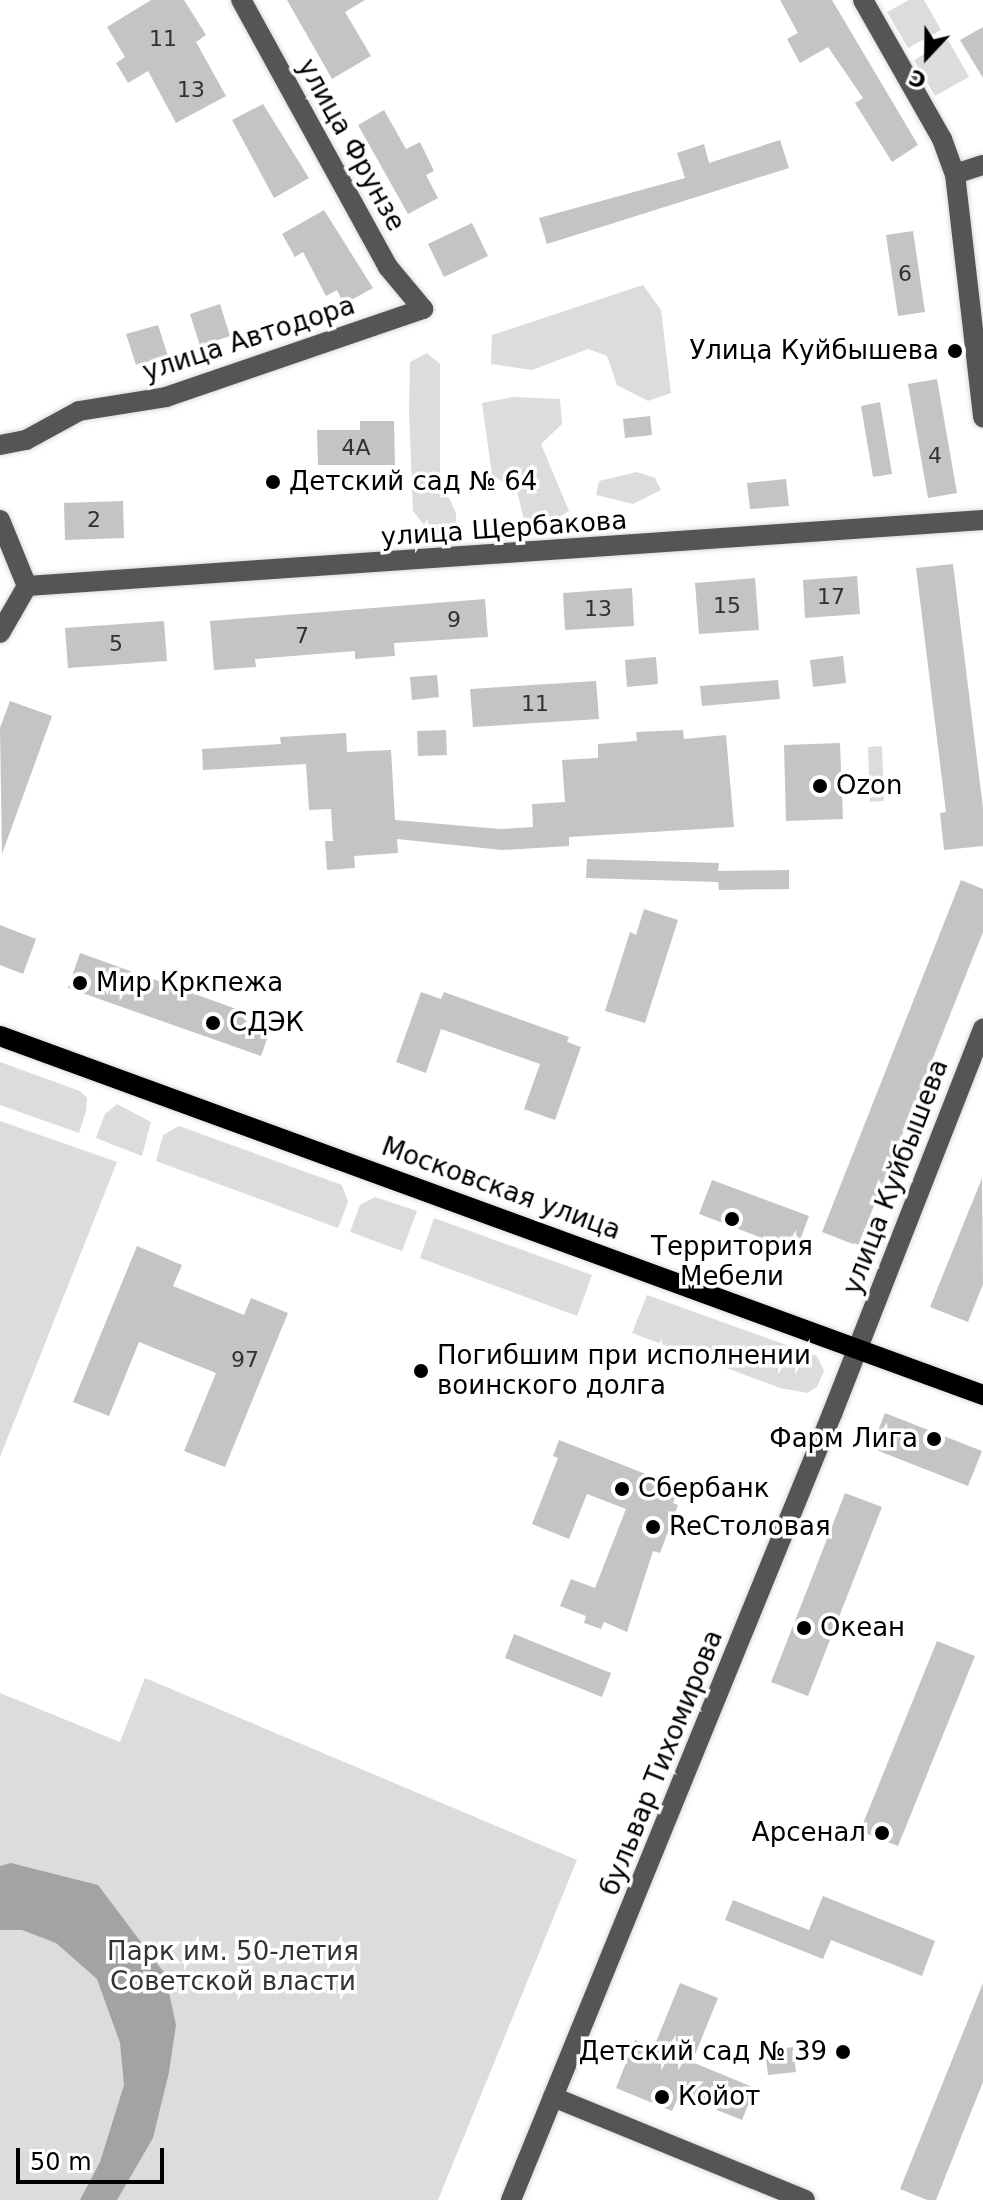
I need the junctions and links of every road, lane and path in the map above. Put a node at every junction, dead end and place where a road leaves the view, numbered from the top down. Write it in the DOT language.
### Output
graph roads {
  1 [pos="241,0"];
  2 [pos="863,0"];
  3 [pos="983,165"];
  4 [pos="955,174"];
  5 [pos="423,309"];
  6 [pos="983,417"];
  7 [pos="0,445"];
  8 [pos="0,520"];
  9 [pos="983,520"];
  10 [pos="27,586"];
  11 [pos="0,633"];
  12 [pos="983,1028"];
  13 [pos="0,1036"];
  14 [pos="858,1345"];
  15 [pos="983,1395"];
  16 [pos="553,2097"];
  17 [pos="511,2200"];
  18 [pos="805,2200"];
  1 -- 5 [label="street, улица Фрунзе"];
  2 -- 4 [label="street"];
  3 -- 4 [label="street"];
  4 -- 6 [label="street"];
  5 -- 7 [label="street, улица Автодора"];
  8 -- 10 [label="street"];
  9 -- 10 [label="street, улица Щербакова"];
  10 -- 11 [label="street"];
  12 -- 14 [label="street, улица Куйбышева"];
  13 -- 14 [label="main road, Московская улица"];
  14 -- 15 [label="main road, Московская улица"];
  14 -- 16 [label="street, бульвар Тихомирова"];
  16 -- 17 [label="street, бульвар Тихомирова"];
  16 -- 18 [label="street"];
}
